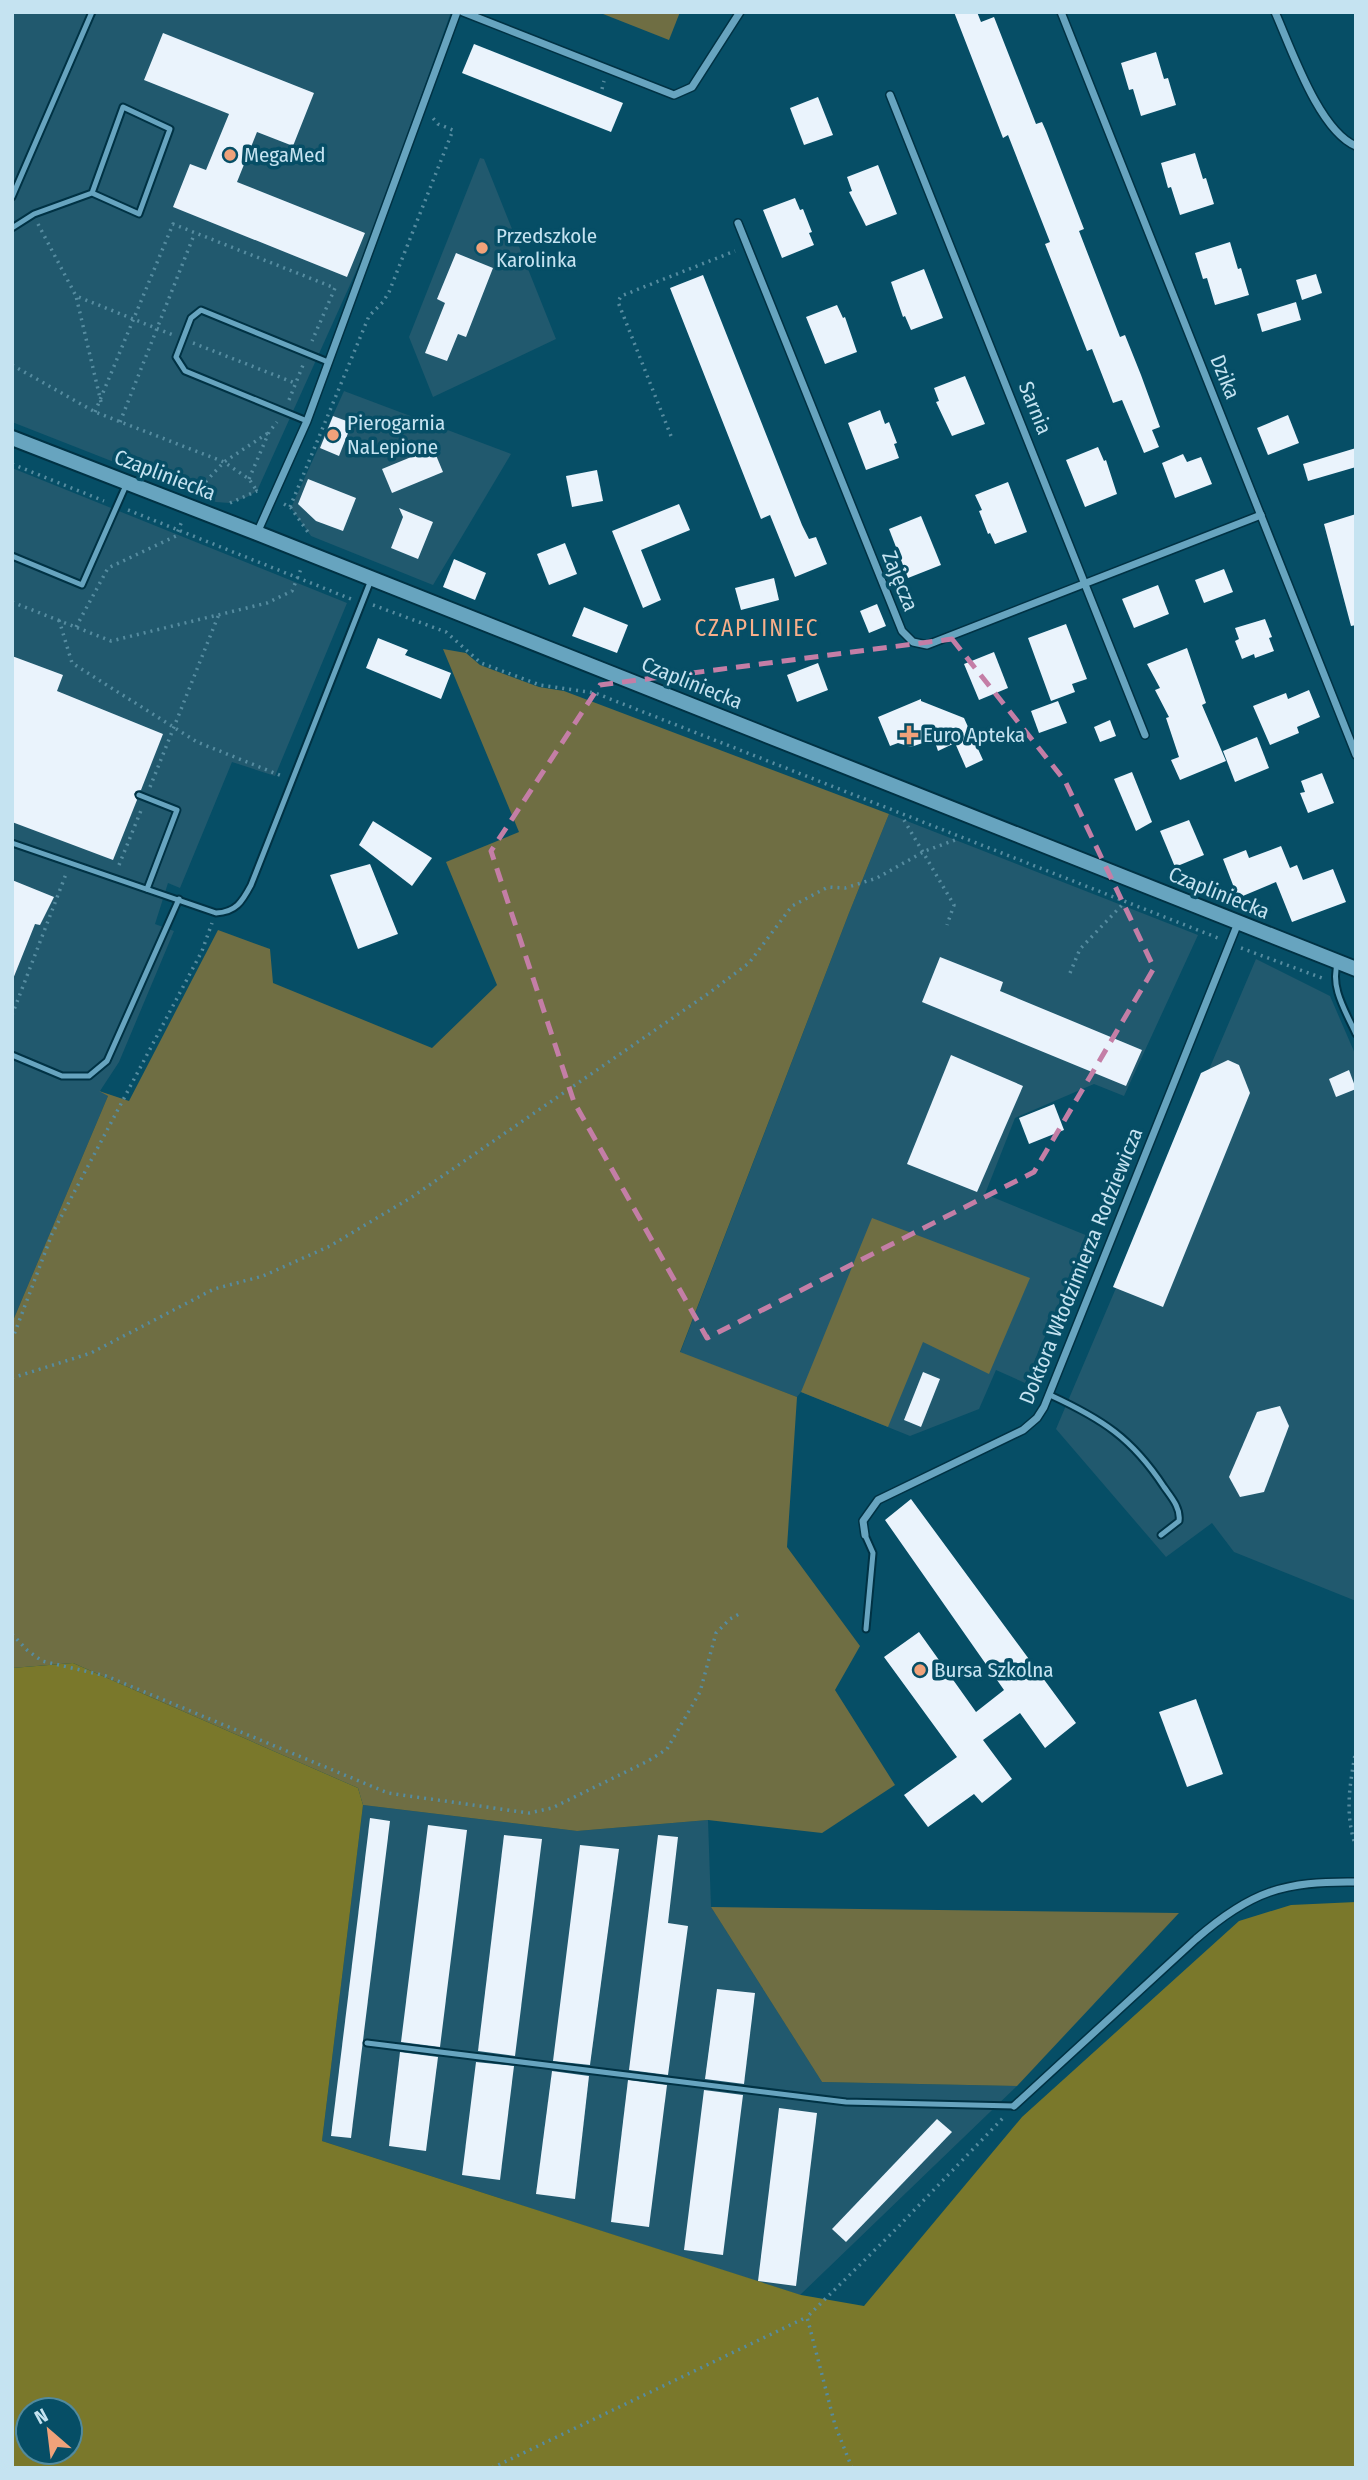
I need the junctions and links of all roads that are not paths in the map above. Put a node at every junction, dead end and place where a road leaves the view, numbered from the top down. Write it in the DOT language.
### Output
graph roads {
  1 [pos="92,12"];
  2 [pos="457,12"];
  3 [pos="463,12"];
  4 [pos="740,12"];
  5 [pos="1061,12"];
  6 [pos="1275,12"];
  7 [pos="890,95"];
  8 [pos="1356,146"];
  9 [pos="92,192"];
  10 [pos="12,197"];
  11 [pos="738,223"];
  12 [pos="12,228"];
  13 [pos="328,362"];
  14 [pos="307,421"];
  15 [pos="12,438"];
  16 [pos="127,483"];
  17 [pos="1261,515"];
  18 [pos="257,533"];
  19 [pos="12,556"];
  20 [pos="372,579"];
  21 [pos="1086,584"];
  22 [pos="1145,735"];
  23 [pos="1356,755"];
  24 [pos="142,796"];
  25 [pos="12,843"];
  26 [pos="148,889"];
  27 [pos="179,899"];
  28 [pos="1238,923"];
  29 [pos="1338,962"];
  30 [pos="1356,969"];
  31 [pos="1356,1034"];
  32 [pos="12,1055"];
  33 [pos="1051,1395"];
  34 [pos="865,1535"];
  35 [pos="1161,1535"];
  36 [pos="866,1629"];
  37 [pos="1356,1882"];
  38 [pos="368,2043"];
  39 [pos="1014,2106"];
  1 -- 10 [label="lane"];
  2 -- 13 [label="street"];
  3 -- 4 [label="street"];
  5 -- 17 [label="street, Dzika"];
  6 -- 8 [label="street"];
  7 -- 21 [label="street, Sarnia"];
  9 -- 9 [label="lane"];
  9 -- 12 [label="lane"];
  11 -- 21 [label="street, Zajęcza"];
  13 -- 14 [label="street"];
  13 -- 14 [label="lane"];
  14 -- 18 [label="street"];
  15 -- 16 [label="main road, Czapliniecka"];
  16 -- 18 [label="main road, Czapliniecka"];
  16 -- 19 [label="lane"];
  17 -- 21 [label="street, Zajęcza"];
  17 -- 23 [label="street, Dzika"];
  18 -- 20 [label="main road, Czapliniecka"];
  20 -- 27 [label="lane"];
  20 -- 28 [label="main road, Czapliniecka"];
  21 -- 22 [label="street, Sarnia"];
  24 -- 26 [label="lane"];
  25 -- 26 [label="lane"];
  26 -- 27 [label="lane"];
  27 -- 32 [label="lane"];
  28 -- 29 [label="main road, Czapliniecka"];
  28 -- 33 [label="street, Doktora Włodzimierza Rodziewicza"];
  29 -- 30 [label="main road, Czapliniecka"];
  29 -- 31 [label="lane"];
  33 -- 34 [label="street, Doktora Włodzimierza Rodziewicza"];
  33 -- 35 [label="lane"];
  34 -- 36 [label="lane"];
  37 -- 39 [label="street"];
  38 -- 39 [label="lane"];
}
